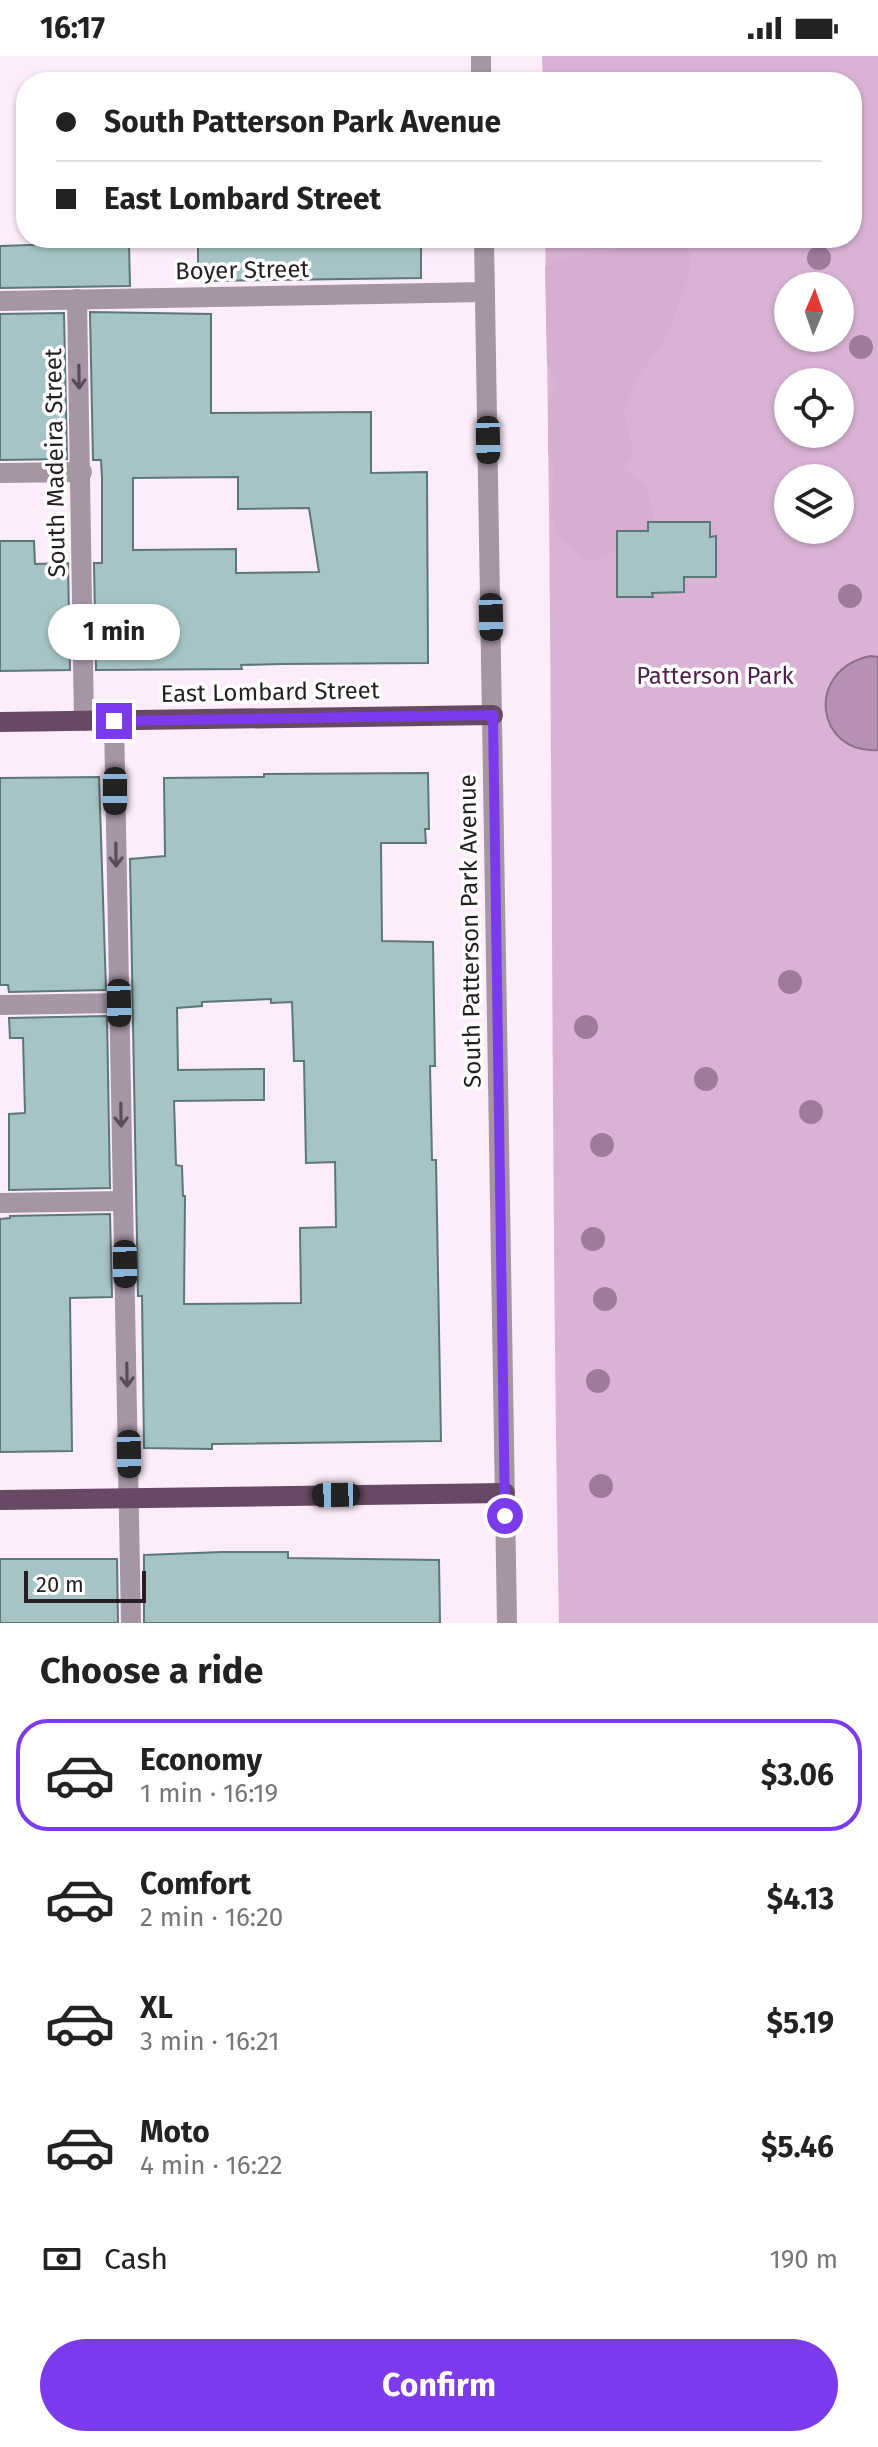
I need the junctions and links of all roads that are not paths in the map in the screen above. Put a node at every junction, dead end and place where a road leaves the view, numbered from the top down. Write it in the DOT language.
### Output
graph roads {
  1 [pos="484,248"];
  2 [pos="485,292"];
  3 [pos="77,299"];
  4 [pos="0,301"];
  5 [pos="82,472"];
  6 [pos="0,473"];
  7 [pos="493,715"];
  8 [pos="84,721"];
  9 [pos="114,721"];
  10 [pos="0,722"];
  11 [pos="119,1003"];
  12 [pos="0,1005"];
  13 [pos="123,1201"];
  14 [pos="0,1203"];
  15 [pos="505,1493"];
  16 [pos="129,1498"];
  17 [pos="0,1500"];
  18 [pos="131,1623"];
  19 [pos="507,1623"];
  1 -- 2 [label="street, South Patterson Park Avenue"];
  2 -- 3 [label="street, Boyer Street"];
  2 -- 7 [label="street, South Patterson Park Avenue"];
  3 -- 4 [label="street, Boyer Street"];
  3 -- 5 [label="street, South Madeira Street, one-way"];
  5 -- 6 [label="street"];
  5 -- 8 [label="street, South Madeira Street"];
  7 -- 9 [label="main road, East Lombard Street"];
  7 -- 15 [label="street, South Patterson Park Avenue"];
  8 -- 9 [label="main road, East Lombard Street"];
  8 -- 10 [label="main road, East Lombard Street"];
  9 -- 11 [label="street, one-way"];
  11 -- 12 [label="street"];
  11 -- 13 [label="street, one-way"];
  13 -- 14 [label="street"];
  13 -- 16 [label="street, one-way"];
  15 -- 16 [label="main road"];
  15 -- 19 [label="street, South Patterson Park Avenue"];
  16 -- 17 [label="main road"];
  16 -- 18 [label="street"];
}
